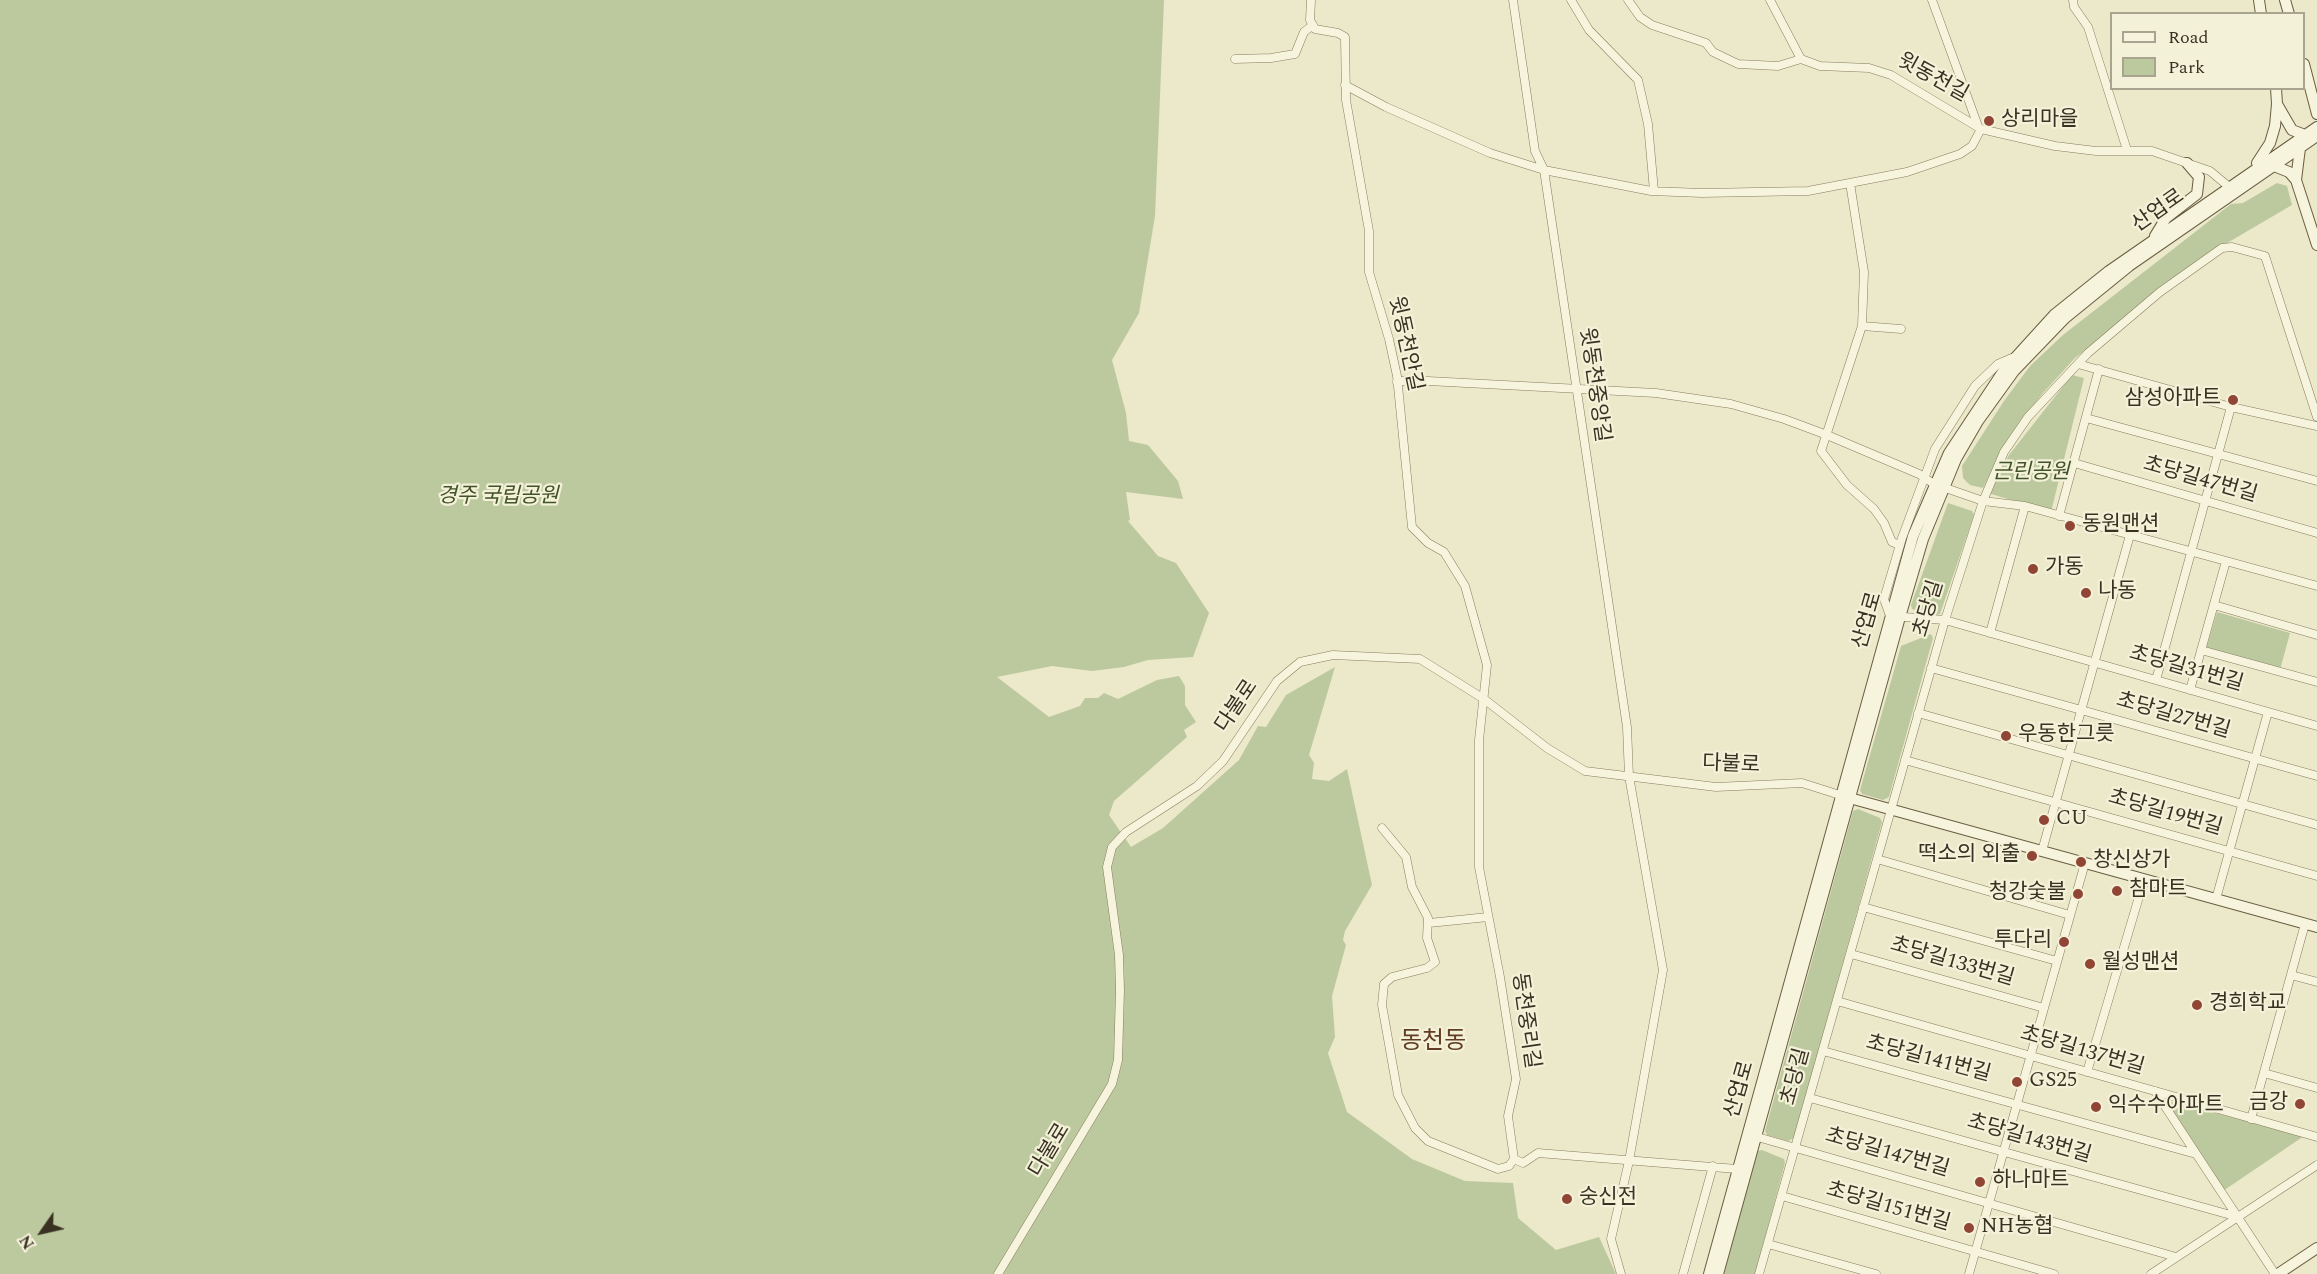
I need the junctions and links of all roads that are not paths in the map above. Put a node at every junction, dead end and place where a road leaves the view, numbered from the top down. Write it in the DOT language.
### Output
graph roads {
  1 [pos="1311,0"];
  2 [pos="1513,0"];
  3 [pos="1570,0"];
  4 [pos="1628,0"];
  5 [pos="1770,0"];
  6 [pos="1932,0"];
  7 [pos="2073,0"];
  8 [pos="1313,25"];
  9 [pos="1235,59"];
  10 [pos="1801,59"];
  11 [pos="2305,68"];
  12 [pos="1345,85"];
  13 [pos="2276,90"];
  14 [pos="2277,104"];
  15 [pos="2317,114"];
  16 [pos="1979,127"];
  17 [pos="2309,137"];
  18 [pos="2127,150"];
  19 [pos="2187,163"];
  20 [pos="2274,166"];
  21 [pos="1544,170"];
  22 [pos="2248,174"];
  23 [pos="2296,180"];
  24 [pos="1850,183"];
  25 [pos="2233,189"];
  26 [pos="1654,191"];
  27 [pos="2153,240"];
  28 [pos="2317,244"];
  29 [pos="1862,326"];
  30 [pos="1901,329"];
  31 [pos="2017,356"];
  32 [pos="2078,364"];
  33 [pos="2099,369"];
  34 [pos="1397,382"];
  35 [pos="1574,389"];
  36 [pos="2231,407"];
  37 [pos="2317,417"];
  38 [pos="2086,418"];
  39 [pos="2317,426"];
  40 [pos="1827,435"];
  41 [pos="2218,454"];
  42 [pos="2074,463"];
  43 [pos="1924,477"];
  44 [pos="2317,481"];
  45 [pos="1939,485"];
  46 [pos="1983,501"];
  47 [pos="2205,502"];
  48 [pos="2025,506"];
  49 [pos="2060,516"];
  50 [pos="2317,533"];
  51 [pos="2130,535"];
  52 [pos="1900,545"];
  53 [pos="2191,552"];
  54 [pos="2226,561"];
  55 [pos="2317,586"];
  56 [pos="2214,605"];
  57 [pos="1895,617"];
  58 [pos="1945,620"];
  59 [pos="1990,633"];
  60 [pos="2317,635"];
  61 [pos="2201,650"];
  62 [pos="2094,663"];
  63 [pos="1931,668"];
  64 [pos="2156,680"];
  65 [pos="2317,682"];
  66 [pos="2190,690"];
  67 [pos="1484,699"];
  68 [pos="2081,710"];
  69 [pos="1918,712"];
  70 [pos="2268,712"];
  71 [pos="2317,726"];
  72 [pos="2069,755"];
  73 [pos="2256,758"];
  74 [pos="1905,760"];
  75 [pos="1629,776"];
  76 [pos="2317,776"];
  77 [pos="1847,797"];
  78 [pos="2056,802"];
  79 [pos="2243,804"];
  80 [pos="1889,809"];
  81 [pos="2317,825"];
  82 [pos="1382,828"];
  83 [pos="2042,851"];
  84 [pos="2229,851"];
  85 [pos="1877,859"];
  86 [pos="2085,863"];
  87 [pos="2317,876"];
  88 [pos="2144,880"];
  89 [pos="2216,900"];
  90 [pos="1863,907"];
  91 [pos="2070,915"];
  92 [pos="1488,917"];
  93 [pos="1429,923"];
  94 [pos="2305,924"];
  95 [pos="2317,927"];
  96 [pos="1851,954"];
  97 [pos="2057,961"];
  98 [pos="2291,975"];
  99 [pos="2317,982"];
  100 [pos="1837,1001"];
  101 [pos="2044,1008"];
  102 [pos="1823,1051"];
  103 [pos="2031,1057"];
  104 [pos="2087,1072"];
  105 [pos="2264,1073"];
  106 [pos="2317,1088"];
  107 [pos="2155,1091"];
  108 [pos="1810,1098"];
  109 [pos="2019,1103"];
  110 [pos="2251,1119"];
  111 [pos="1752,1136"];
  112 [pos="2317,1137"];
  113 [pos="1796,1147"];
  114 [pos="2004,1151"];
  115 [pos="2196,1154"];
  116 [pos="1514,1159"];
  117 [pos="1629,1161"];
  118 [pos="2317,1165"];
  119 [pos="1713,1166"];
  120 [pos="1737,1169"];
  121 [pos="1782,1196"];
  122 [pos="1989,1202"];
  123 [pos="2238,1217"];
  124 [pos="1768,1244"];
  125 [pos="2317,1248"];
  126 [pos="1975,1251"];
  127 [pos="2176,1257"];
  128 [pos="998,1274"];
  129 [pos="1621,1274"];
  130 [pos="1683,1274"];
  131 [pos="1709,1274"];
  132 [pos="1718,1274"];
  133 [pos="1759,1274"];
  134 [pos="1876,1274"];
  135 [pos="1969,1274"];
  136 [pos="2054,1274"];
  137 [pos="2151,1274"];
  138 [pos="2276,1274"];
  1 -- 8 [label="street"];
  2 -- 21 [label="street, 윗동천중앙길"];
  3 -- 26 [label="street"];
  4 -- 10 [label="street, 윗동천길"];
  5 -- 10 [label="street"];
  6 -- 16 [label="street"];
  7 -- 18 [label="street"];
  8 -- 9 [label="street"];
  8 -- 12 [label="street, 윗동천안길"];
  10 -- 16 [label="street, 윗동천길"];
  11 -- 15 [label="street"];
  12 -- 21 [label="street"];
  12 -- 34 [label="street, 윗동천안길"];
  13 -- 14 [label="street"];
  14 -- 17 [label="street"];
  14 -- 22 [label="street"];
  16 -- 18 [label="street, 윗동천길"];
  16 -- 24 [label="street"];
  17 -- 20 [label="street, 산업로"];
  17 -- 22 [label="street, 산업로"];
  17 -- 23 [label="street"];
  18 -- 19 [label="street, 윗동천길"];
  19 -- 25 [label="street, 윗동천길"];
  19 -- 27 [label="street"];
  20 -- 23 [label="street"];
  20 -- 25 [label="street, 산업로"];
  21 -- 26 [label="street"];
  21 -- 35 [label="street, 윗동천중앙길"];
  22 -- 25 [label="street, 산업로"];
  23 -- 28 [label="street"];
  24 -- 26 [label="street"];
  24 -- 29 [label="street"];
  25 -- 27 [label="street, 산업로"];
  25 -- 45 [label="street, 산업로"];
  27 -- 31 [label="street, 산업로"];
  29 -- 30 [label="street"];
  29 -- 40 [label="street"];
  31 -- 43 [label="street"];
  31 -- 45 [label="street, 산업로"];
  32 -- 33 [label="street"];
  32 -- 37 [label="street, 초당길"];
  32 -- 46 [label="street, 초당길"];
  33 -- 36 [label="street"];
  33 -- 38 [label="street"];
  34 -- 35 [label="street"];
  34 -- 67 [label="street, 윗동천안길"];
  35 -- 40 [label="street"];
  35 -- 75 [label="street, 윗동천중앙길"];
  36 -- 39 [label="street"];
  36 -- 41 [label="street"];
  38 -- 41 [label="street"];
  38 -- 42 [label="street"];
  40 -- 43 [label="street"];
  40 -- 52 [label="street"];
  41 -- 44 [label="street"];
  41 -- 47 [label="street"];
  42 -- 47 [label="street, 초당길47번길"];
  42 -- 49 [label="street"];
  43 -- 45 [label="street"];
  43 -- 52 [label="street"];
  45 -- 46 [label="street"];
  45 -- 57 [label="street, 산업로"];
  46 -- 48 [label="street"];
  46 -- 58 [label="street, 초당길"];
  47 -- 50 [label="street, 초당길47번길"];
  47 -- 53 [label="street"];
  48 -- 49 [label="street"];
  48 -- 59 [label="street"];
  49 -- 51 [label="street"];
  51 -- 53 [label="street"];
  51 -- 62 [label="street"];
  52 -- 57 [label="street"];
  53 -- 54 [label="street"];
  53 -- 64 [label="street"];
  54 -- 55 [label="street"];
  54 -- 56 [label="street"];
  56 -- 60 [label="street"];
  56 -- 61 [label="street"];
  57 -- 58 [label="street, 초당길31번길"];
  57 -- 77 [label="street, 산업로"];
  58 -- 59 [label="street, 초당길31번길"];
  58 -- 63 [label="street, 초당길"];
  59 -- 62 [label="street, 초당길31번길"];
  61 -- 65 [label="street"];
  61 -- 66 [label="street"];
  62 -- 64 [label="street, 초당길31번길"];
  62 -- 68 [label="street"];
  63 -- 68 [label="street, 초당길27번길"];
  63 -- 69 [label="street, 초당길"];
  64 -- 66 [label="street, 초당길31번길"];
  66 -- 70 [label="street, 초당길31번길"];
  67 -- 75 [label="street, 다불로"];
  67 -- 92 [label="street, 동천중리길"];
  67 -- 128 [label="street, 다불로"];
  68 -- 72 [label="street"];
  68 -- 73 [label="street, 초당길27번길"];
  69 -- 72 [label="street"];
  69 -- 74 [label="street, 초당길"];
  70 -- 71 [label="street, 초당길31번길"];
  70 -- 73 [label="street"];
  72 -- 78 [label="street"];
  72 -- 79 [label="street"];
  73 -- 76 [label="street, 초당길27번길"];
  73 -- 79 [label="street"];
  74 -- 78 [label="street, 초당길19번길"];
  74 -- 80 [label="street, 초당길"];
  75 -- 77 [label="street, 다불로"];
  75 -- 117 [label="street, 윗동천중앙길"];
  77 -- 80 [label="street"];
  77 -- 111 [label="street, 산업로"];
  78 -- 83 [label="street"];
  78 -- 84 [label="street, 초당길19번길"];
  79 -- 81 [label="street"];
  79 -- 84 [label="street"];
  80 -- 83 [label="street"];
  80 -- 85 [label="street, 초당길"];
  82 -- 93 [label="street"];
  83 -- 86 [label="street"];
  84 -- 87 [label="street, 초당길19번길"];
  84 -- 89 [label="street, 초당길19번길"];
  85 -- 90 [label="street, 초당길"];
  85 -- 91 [label="street"];
  86 -- 88 [label="street"];
  86 -- 91 [label="street"];
  88 -- 89 [label="street"];
  88 -- 104 [label="street"];
  89 -- 94 [label="street"];
  90 -- 96 [label="street, 초당길"];
  90 -- 97 [label="street"];
  91 -- 97 [label="street"];
  92 -- 93 [label="street"];
  92 -- 116 [label="street, 동천중리길"];
  93 -- 116 [label="street"];
  94 -- 95 [label="street"];
  94 -- 98 [label="street"];
  96 -- 100 [label="street, 초당길"];
  96 -- 101 [label="street, 초당길133번길"];
  97 -- 101 [label="street"];
  98 -- 99 [label="street"];
  98 -- 105 [label="street"];
  100 -- 102 [label="street, 초당길"];
  100 -- 103 [label="street, 초당길137번길"];
  101 -- 103 [label="street"];
  102 -- 108 [label="street, 초당길"];
  102 -- 109 [label="street, 초당길141번길"];
  103 -- 104 [label="street, 초당길137번길"];
  103 -- 109 [label="street"];
  104 -- 107 [label="street, 초당길137번길"];
  105 -- 106 [label="street"];
  105 -- 110 [label="street"];
  107 -- 110 [label="street, 초당길137번길"];
  107 -- 115 [label="street"];
  108 -- 113 [label="street, 초당길"];
  108 -- 114 [label="street, 초당길143번길"];
  109 -- 114 [label="street"];
  109 -- 115 [label="street, 초당길141번길"];
  110 -- 112 [label="street, 초당길137번길"];
  111 -- 113 [label="street, 초당길147번길"];
  111 -- 120 [label="street, 산업로"];
  111 -- 132 [label="street, 산업로"];
  113 -- 121 [label="street, 초당길"];
  113 -- 122 [label="street, 초당길147번길"];
  114 -- 122 [label="street"];
  114 -- 123 [label="street, 초당길143번길"];
  115 -- 123 [label="street"];
  116 -- 117 [label="street"];
  117 -- 119 [label="street"];
  117 -- 129 [label="street, 윗동천중앙길"];
  118 -- 123 [label="street"];
  119 -- 120 [label="street"];
  119 -- 130 [label="street"];
  120 -- 131 [label="street, 산업로"];
  121 -- 124 [label="street, 초당길"];
  121 -- 126 [label="street, 초당길151번길"];
  122 -- 126 [label="street"];
  122 -- 127 [label="street, 초당길147번길"];
  123 -- 127 [label="street"];
  123 -- 138 [label="street"];
  124 -- 133 [label="street, 초당길"];
  124 -- 134 [label="street"];
  125 -- 138 [label="street"];
  126 -- 135 [label="street"];
  126 -- 136 [label="street, 초당길151번길"];
  127 -- 137 [label="street"];
}
